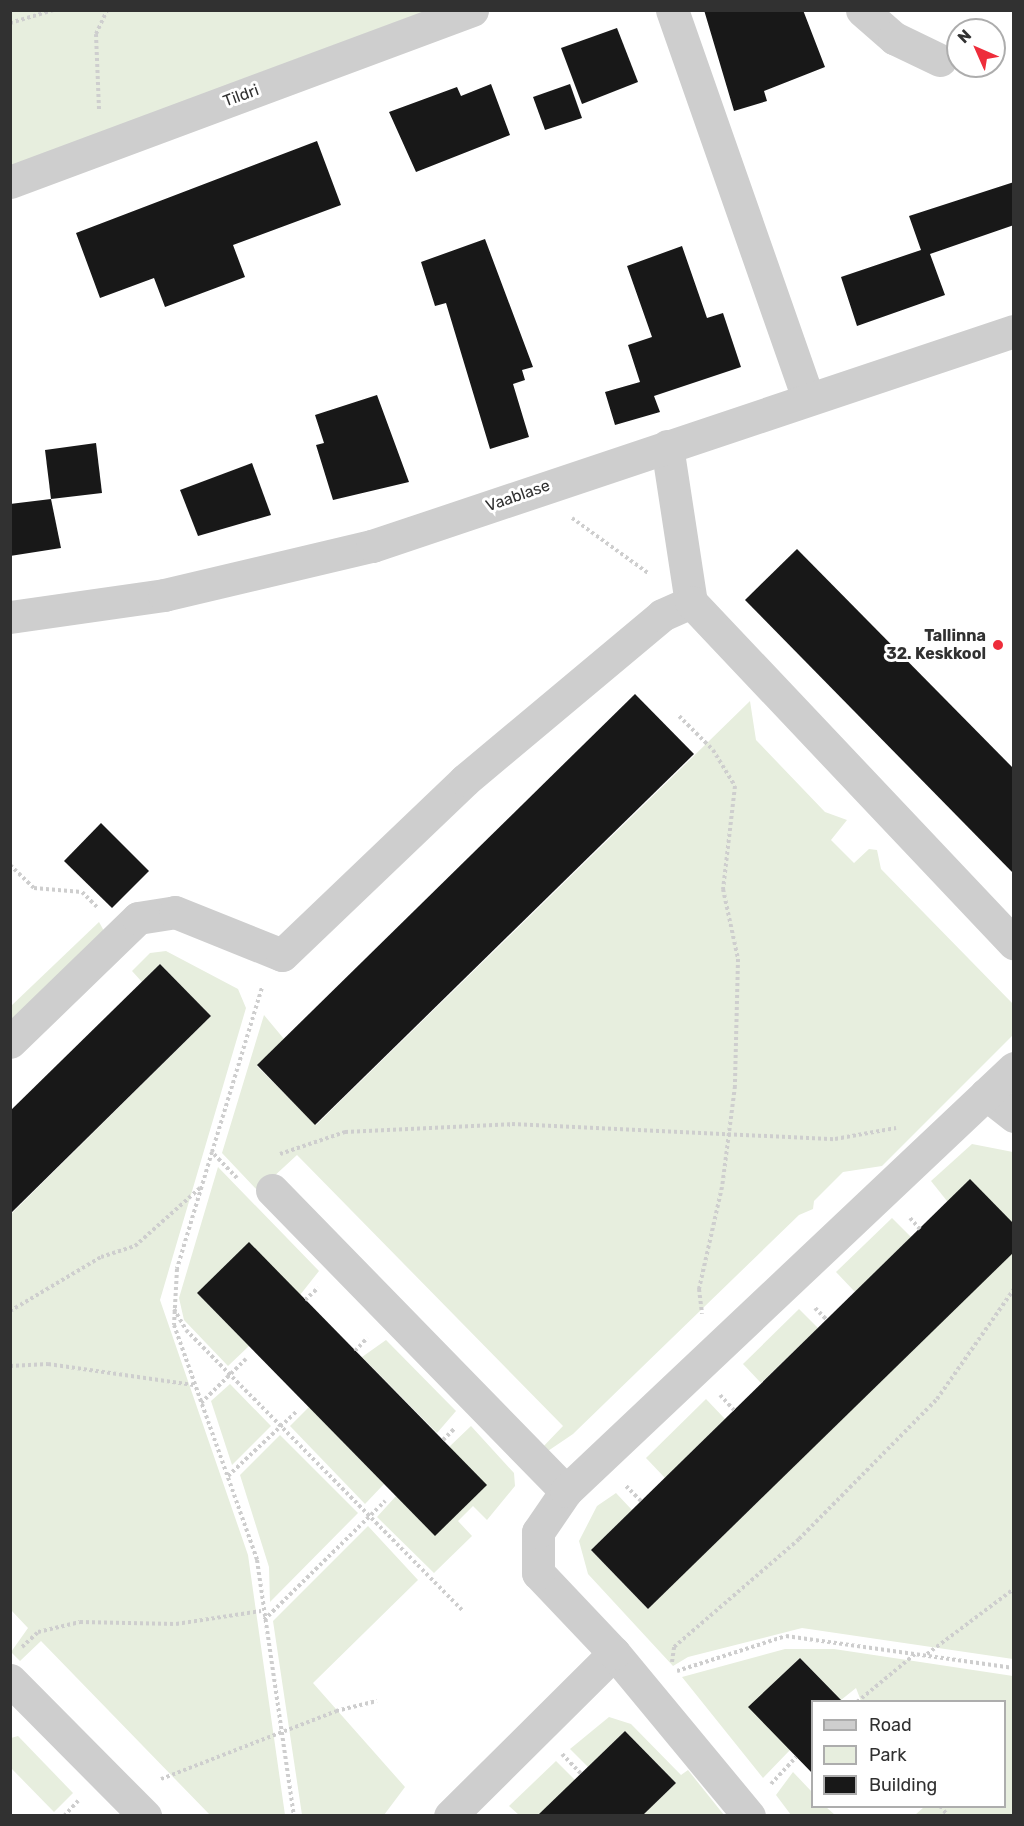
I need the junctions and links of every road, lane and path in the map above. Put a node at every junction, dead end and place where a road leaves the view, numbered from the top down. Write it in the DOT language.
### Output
graph roads {
  1 [pos="54,10"];
  2 [pos="107,10"];
  3 [pos="472,10"];
  4 [pos="672,10"];
  5 [pos="862,10"];
  6 [pos="10,23"];
  7 [pos="940,60"];
  8 [pos="101,148"];
  9 [pos="10,182"];
  10 [pos="1014,332"];
  11 [pos="808,398"];
  12 [pos="667,446"];
  13 [pos="571,517"];
  14 [pos="691,602"];
  15 [pos="10,617"];
  16 [pos="679,716"];
  17 [pos="10,865"];
  18 [pos="123,933"];
  19 [pos="1014,943"];
  20 [pos="282,955"];
  21 [pos="10,1042"];
  22 [pos="1014,1068"];
  23 [pos="986,1094"];
  24 [pos="1014,1116"];
  25 [pos="728,1133"];
  26 [pos="936,1141"];
  27 [pos="212,1152"];
  28 [pos="263,1174"];
  29 [pos="238,1179"];
  30 [pos="201,1186"];
  31 [pos="1014,1289"];
  32 [pos="172,1306"];
  33 [pos="10,1311"];
  34 [pos="724,1341"];
  35 [pos="246,1359"];
  36 [pos="10,1366"];
  37 [pos="230,1375"];
  38 [pos="194,1385"];
  39 [pos="713,1388"];
  40 [pos="201,1403"];
  41 [pos="734,1410"];
  42 [pos="297,1411"];
  43 [pos="280,1426"];
  44 [pos="228,1476"];
  45 [pos="619,1479"];
  46 [pos="566,1491"];
  47 [pos="385,1501"];
  48 [pos="641,1501"];
  49 [pos="369,1517"];
  50 [pos="1014,1589"];
  51 [pos="462,1610"];
  52 [pos="261,1611"];
  53 [pos="263,1621"];
  54 [pos="614,1653"];
  55 [pos="916,1653"];
  56 [pos="926,1655"];
  57 [pos="14,1665"];
  58 [pos="1014,1668"];
  59 [pos="678,1670"];
  60 [pos="648,1694"];
  61 [pos="858,1700"];
  62 [pos="377,1701"];
  63 [pos="281,1733"];
  64 [pos="560,1752"];
  65 [pos="796,1757"];
  66 [pos="581,1774"];
  67 [pos="83,1796"];
  68 [pos="756,1803"];
  69 [pos="140,1810"];
  70 [pos="64,1815"];
  71 [pos="294,1815"];
  72 [pos="450,1815"];
  1 -- 6 [label="path"];
  2 -- 8 [label="path"];
  3 -- 8 [label="street, Tildri"];
  4 -- 11 [label="street"];
  5 -- 7 [label="street"];
  8 -- 9 [label="street, Tildri"];
  10 -- 11 [label="street, Vaablase"];
  11 -- 12 [label="street, Vaablase"];
  12 -- 14 [label="street"];
  12 -- 15 [label="street, Vaablase"];
  13 -- 14 [label="path"];
  14 -- 19 [label="street"];
  14 -- 20 [label="street"];
  16 -- 25 [label="path"];
  17 -- 18 [label="path"];
  18 -- 20 [label="street"];
  18 -- 21 [label="street"];
  20 -- 27 [label="path"];
  22 -- 23 [label="street"];
  23 -- 24 [label="street"];
  23 -- 26 [label="street"];
  25 -- 26 [label="path"];
  25 -- 28 [label="path"];
  25 -- 34 [label="path"];
  26 -- 34 [label="street"];
  27 -- 29 [label="path"];
  27 -- 30 [label="path"];
  28 -- 29 [label="path"];
  28 -- 29 [label="path"];
  28 -- 46 [label="street"];
  30 -- 32 [label="path"];
  30 -- 33 [label="path"];
  31 -- 59 [label="path"];
  32 -- 37 [label="path"];
  32 -- 38 [label="path"];
  34 -- 46 [label="street"];
  35 -- 37 [label="path"];
  36 -- 38 [label="path"];
  37 -- 40 [label="path"];
  37 -- 43 [label="path"];
  38 -- 40 [label="path"];
  39 -- 41 [label="path"];
  40 -- 44 [label="path"];
  42 -- 43 [label="path"];
  43 -- 44 [label="path"];
  43 -- 49 [label="path"];
  44 -- 52 [label="path"];
  45 -- 48 [label="path"];
  46 -- 54 [label="street"];
  47 -- 49 [label="path"];
  49 -- 51 [label="path"];
  49 -- 53 [label="path"];
  50 -- 56 [label="path"];
  52 -- 53 [label="path"];
  52 -- 57 [label="path"];
  53 -- 63 [label="path"];
  54 -- 60 [label="street"];
  54 -- 72 [label="street"];
  55 -- 56 [label="path"];
  55 -- 59 [label="path"];
  55 -- 61 [label="path"];
  56 -- 58 [label="path"];
  57 -- 69 [label="street"];
  59 -- 60 [label="path"];
  60 -- 68 [label="street"];
  62 -- 63 [label="path"];
  63 -- 69 [label="path"];
  63 -- 71 [label="path"];
  64 -- 66 [label="path"];
  65 -- 68 [label="path"];
  67 -- 70 [label="path"];
}
